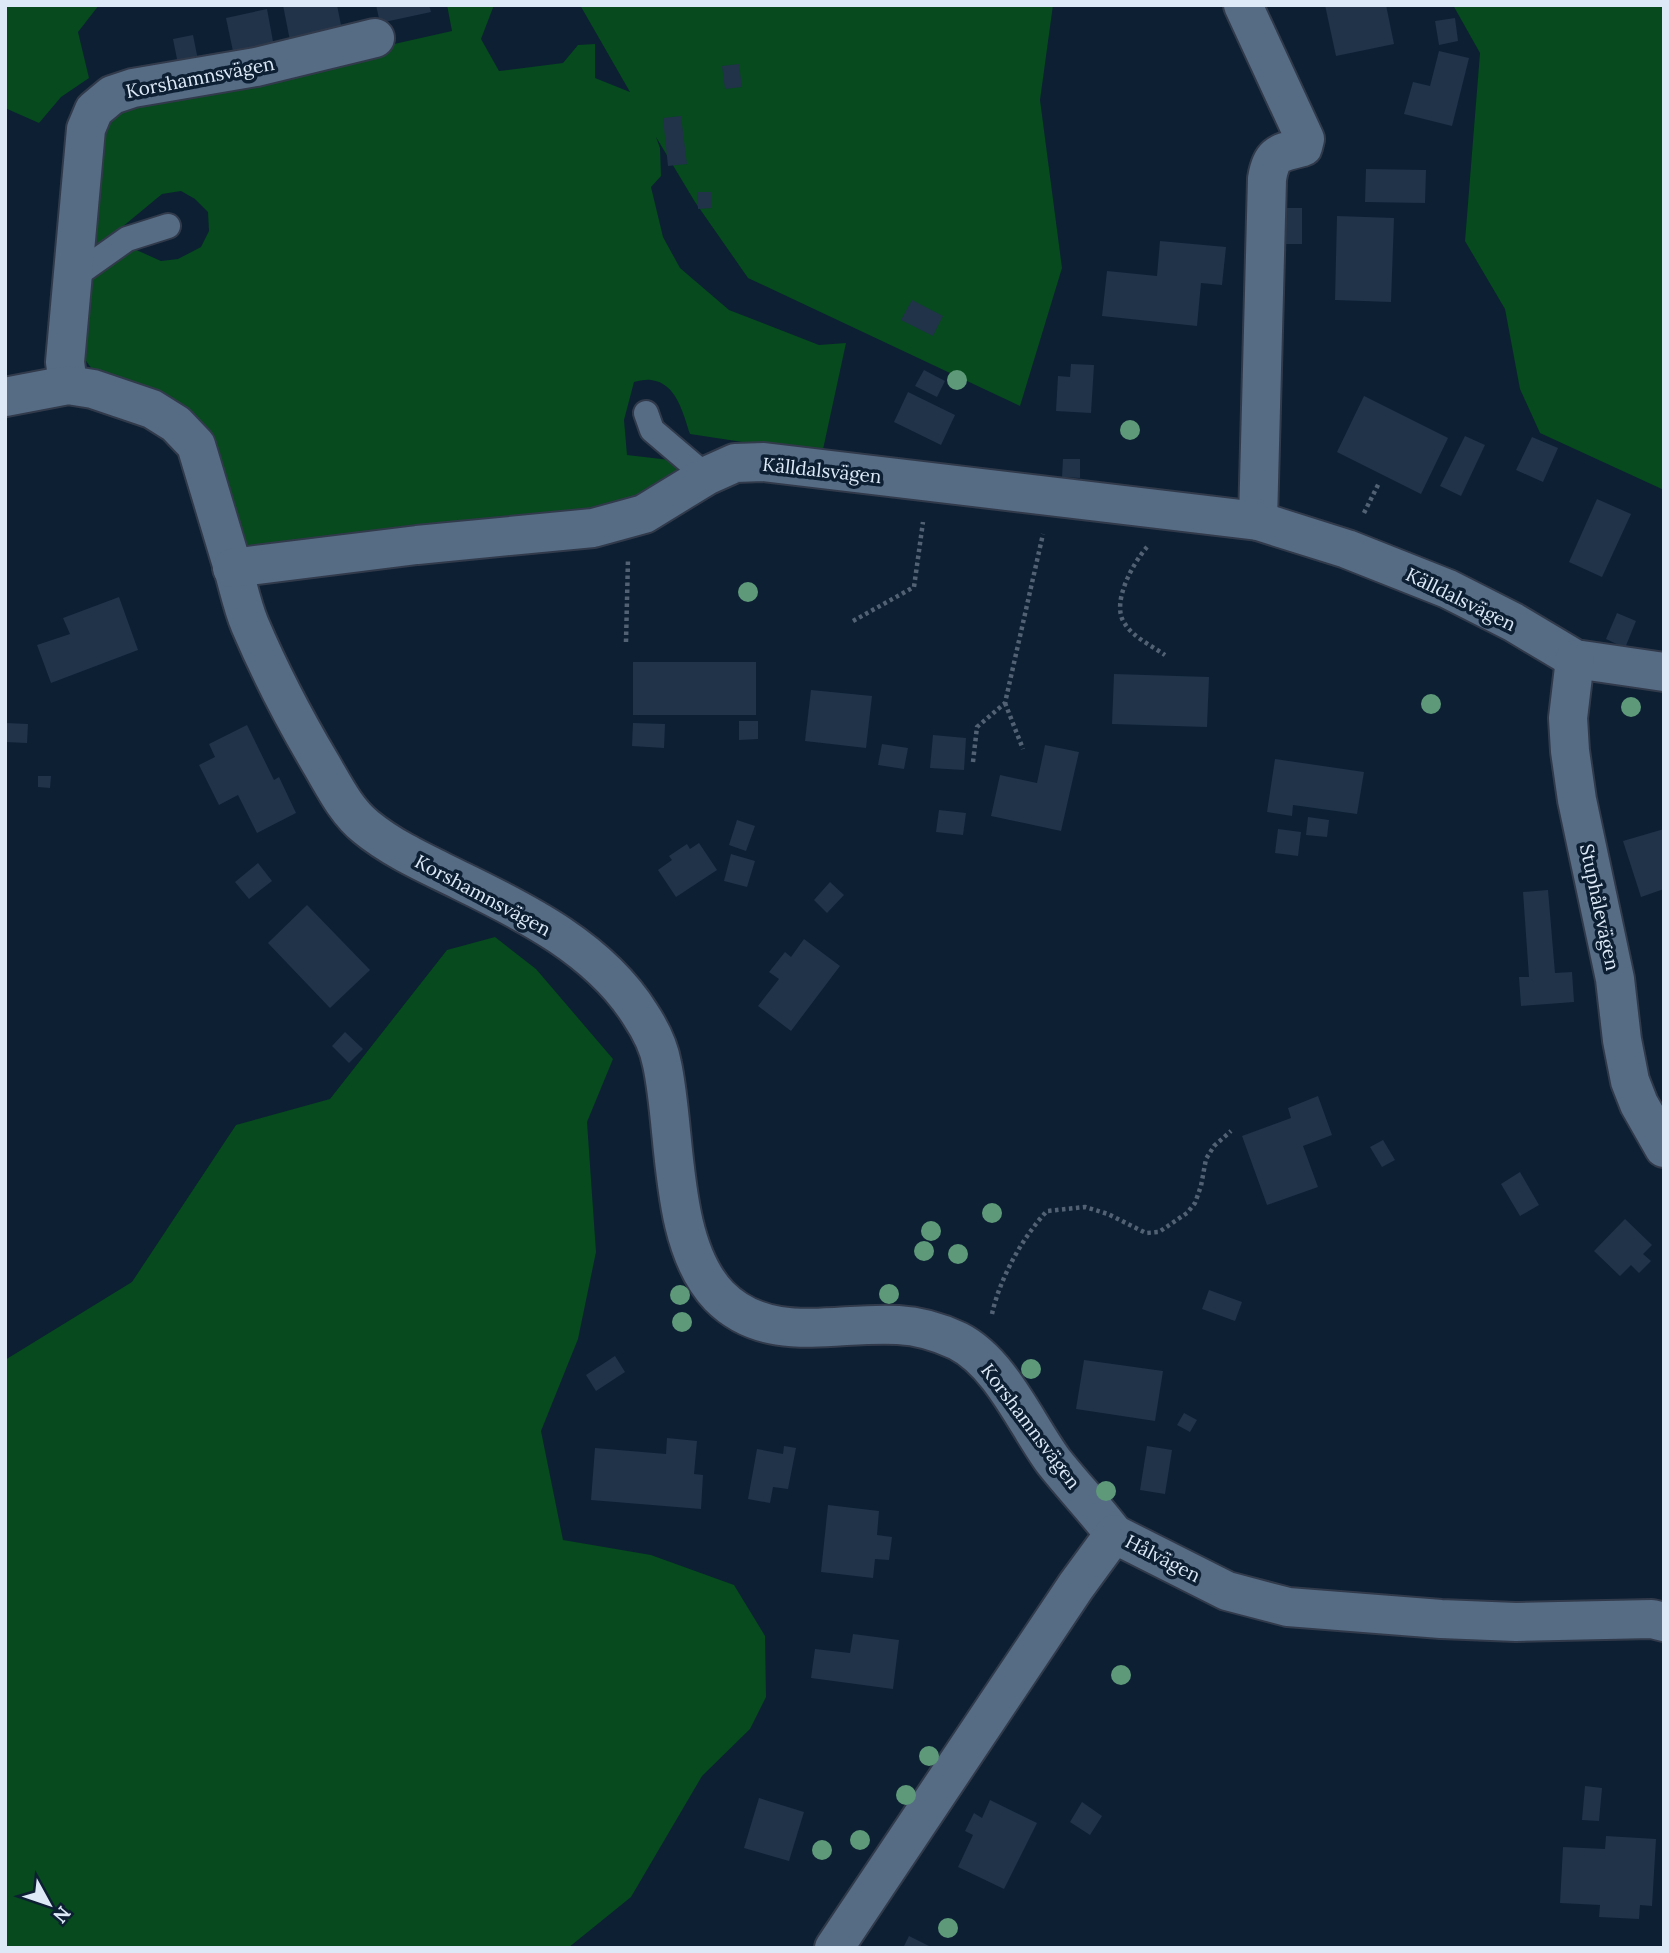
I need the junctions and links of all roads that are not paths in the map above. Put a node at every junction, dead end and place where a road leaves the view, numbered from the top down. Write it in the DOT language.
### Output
graph roads {
  1 [pos="1243,5"];
  2 [pos="375,37"];
  3 [pos="168,226"];
  4 [pos="72,278"];
  5 [pos="68,385"];
  6 [pos="5,397"];
  7 [pos="646,413"];
  8 [pos="706,476"];
  9 [pos="1258,521"];
  10 [pos="232,568"];
  11 [pos="1575,659"];
  12 [pos="1664,672"];
  13 [pos="1664,1148"];
  14 [pos="1114,1534"];
  15 [pos="1664,1622"];
  16 [pos="834,1948"];
  1 -- 9 [label="street"];
  2 -- 4 [label="street, Korshamnsvägen"];
  3 -- 4 [label="lane"];
  4 -- 5 [label="street, Korshamnsvägen"];
  5 -- 6 [label="street, Korshamnsvägen"];
  5 -- 10 [label="street, Korshamnsvägen"];
  7 -- 8 [label="lane"];
  8 -- 9 [label="street, Källdalsvägen"];
  8 -- 10 [label="street, Källdalsvägen"];
  9 -- 11 [label="street, Källdalsvägen"];
  10 -- 14 [label="street, Korshamnsvägen"];
  11 -- 12 [label="street, Källdalsvägen"];
  11 -- 13 [label="street, Stuphålevägen"];
  14 -- 15 [label="street, Hålvägen"];
  14 -- 16 [label="street, Hålvägen"];
}
